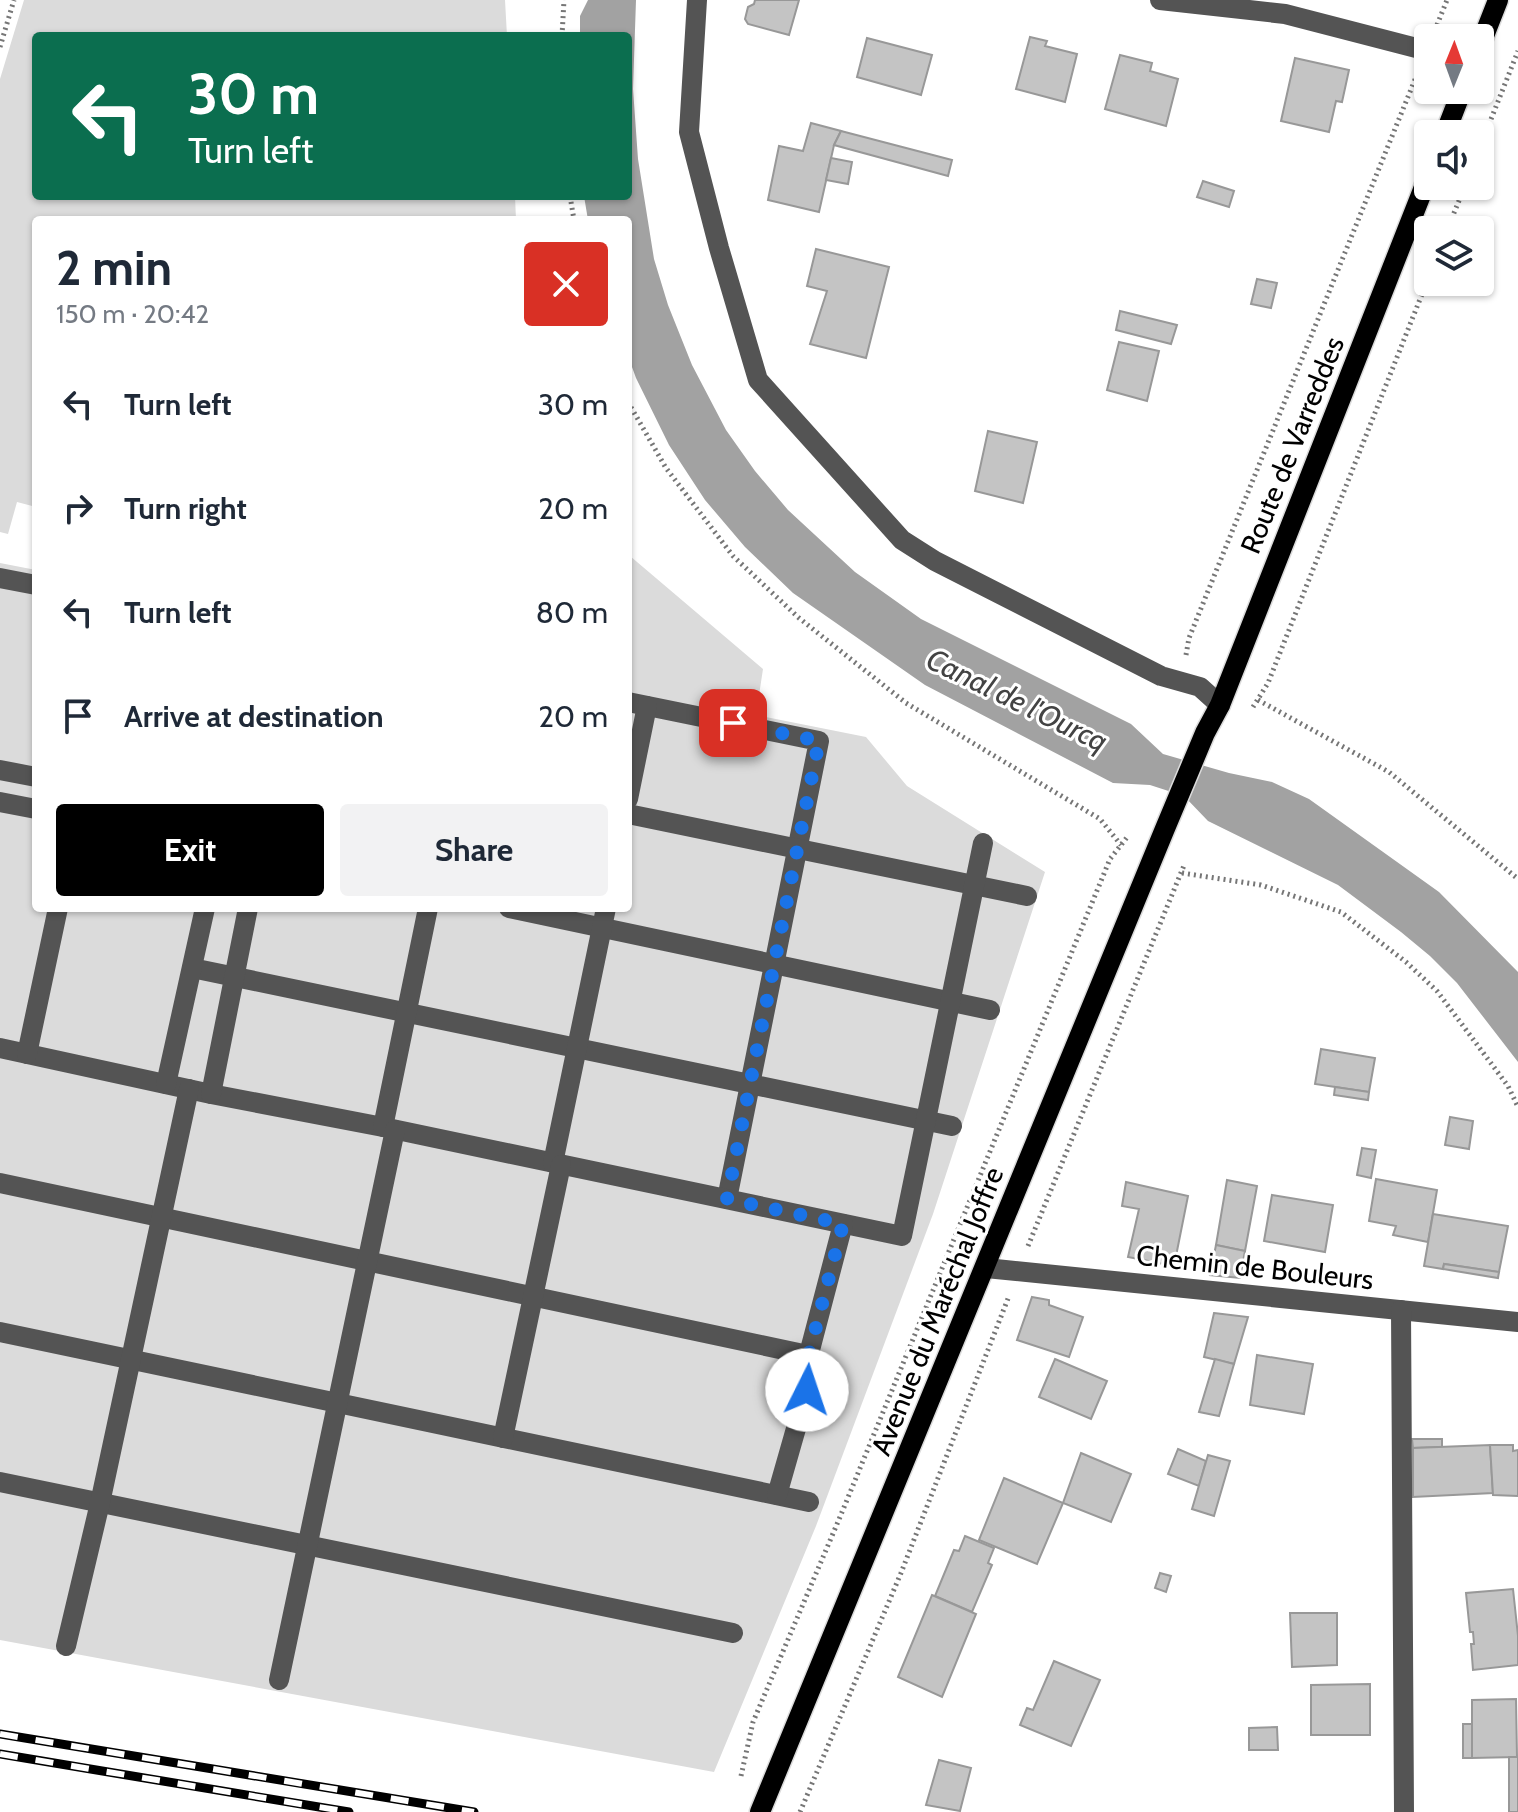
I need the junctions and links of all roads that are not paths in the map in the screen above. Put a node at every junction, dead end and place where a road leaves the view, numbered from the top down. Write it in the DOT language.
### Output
graph roads {
  1 [pos="697,0"];
  2 [pos="1160,0"];
  3 [pos="1498,0"];
  4 [pos="1489,24"];
  5 [pos="1414,44"];
  6 [pos="1419,200"];
  7 [pos="0,578"];
  8 [pos="32,584"];
  9 [pos="638,704"];
  10 [pos="1220,705"];
  11 [pos="1205,733"];
  12 [pos="632,761"];
  13 [pos="0,770"];
  14 [pos="32,776"];
  15 [pos="0,802"];
  16 [pos="32,808"];
  17 [pos="632,815"];
  18 [pos="983,843"];
  19 [pos="797,849"];
  20 [pos="974,887"];
  21 [pos="1027,896"];
  22 [pos="57,912"];
  23 [pos="204,912"];
  24 [pos="247,912"];
  25 [pos="427,912"];
  26 [pos="547,912"];
  27 [pos="604,918"];
  28 [pos="774,964"];
  29 [pos="192,968"];
  30 [pos="234,977"];
  31 [pos="950,1001"];
  32 [pos="990,1010"];
  33 [pos="407,1013"];
  34 [pos="0,1048"];
  35 [pos="577,1048"];
  36 [pos="27,1054"];
  37 [pos="166,1084"];
  38 [pos="750,1084"];
  39 [pos="189,1089"];
  40 [pos="211,1094"];
  41 [pos="925,1121"];
  42 [pos="952,1126"];
  43 [pos="389,1129"];
  44 [pos="557,1164"];
  45 [pos="0,1183"];
  46 [pos="727,1199"];
  47 [pos="161,1218"];
  48 [pos="843,1224"];
  49 [pos="367,1262"];
  50 [pos="986,1268"];
  51 [pos="533,1297"];
  52 [pos="1401,1310"];
  53 [pos="1518,1322"];
  54 [pos="0,1332"];
  55 [pos="808,1355"];
  56 [pos="130,1360"];
  57 [pos="338,1403"];
  58 [pos="503,1438"];
  59 [pos="0,1482"];
  60 [pos="777,1495"];
  61 [pos="809,1502"];
  62 [pos="100,1503"];
  63 [pos="308,1545"];
  64 [pos="733,1633"];
  65 [pos="66,1646"];
  66 [pos="279,1680"];
  67 [pos="760,1812"];
  68 [pos="1404,1812"];
  1 -- 10 [label="street"];
  2 -- 5 [label="street"];
  3 -- 4 [label="main road"];
  6 -- 10 [label="main road, Route de Varreddes"];
  7 -- 8 [label="street"];
  9 -- 12 [label="street"];
  9 -- 19 [label="street"];
  10 -- 11 [label="main road, Route de Varreddes"];
  11 -- 50 [label="main road, Avenue du Maréchal Joffre"];
  13 -- 14 [label="street"];
  15 -- 16 [label="street"];
  17 -- 19 [label="street"];
  18 -- 20 [label="street"];
  19 -- 20 [label="street"];
  19 -- 28 [label="street"];
  20 -- 21 [label="street"];
  20 -- 31 [label="street"];
  22 -- 36 [label="street"];
  23 -- 29 [label="street"];
  24 -- 30 [label="street"];
  25 -- 33 [label="street"];
  26 -- 27 [label="street"];
  27 -- 28 [label="street"];
  27 -- 35 [label="street"];
  28 -- 31 [label="street"];
  28 -- 38 [label="street"];
  29 -- 30 [label="street"];
  29 -- 37 [label="street"];
  30 -- 33 [label="street"];
  30 -- 40 [label="street"];
  31 -- 32 [label="street"];
  31 -- 41 [label="street"];
  33 -- 35 [label="street"];
  33 -- 43 [label="street"];
  34 -- 36 [label="street"];
  35 -- 38 [label="street"];
  35 -- 44 [label="street"];
  36 -- 37 [label="street"];
  37 -- 39 [label="street"];
  38 -- 41 [label="street"];
  38 -- 46 [label="street"];
  39 -- 40 [label="street"];
  39 -- 47 [label="street"];
  40 -- 43 [label="street"];
  41 -- 42 [label="street"];
  41 -- 48 [label="street"];
  43 -- 44 [label="street"];
  43 -- 49 [label="street"];
  44 -- 46 [label="street"];
  44 -- 51 [label="street"];
  45 -- 47 [label="street"];
  46 -- 48 [label="street"];
  47 -- 49 [label="street"];
  47 -- 56 [label="street"];
  48 -- 55 [label="street"];
  49 -- 51 [label="street"];
  49 -- 57 [label="street"];
  50 -- 52 [label="street, Chemin de Bouleurs"];
  50 -- 67 [label="main road, Avenue du Maréchal Joffre"];
  51 -- 55 [label="street"];
  51 -- 58 [label="street"];
  52 -- 53 [label="street, Chemin de Bouleurs"];
  52 -- 68 [label="street"];
  54 -- 56 [label="street"];
  55 -- 60 [label="street"];
  56 -- 57 [label="street"];
  56 -- 62 [label="street"];
  57 -- 58 [label="street"];
  57 -- 63 [label="street"];
  58 -- 60 [label="street"];
  59 -- 62 [label="street"];
  60 -- 61 [label="street"];
  62 -- 63 [label="street"];
  62 -- 65 [label="street"];
  63 -- 64 [label="street"];
  63 -- 66 [label="street"];
}
